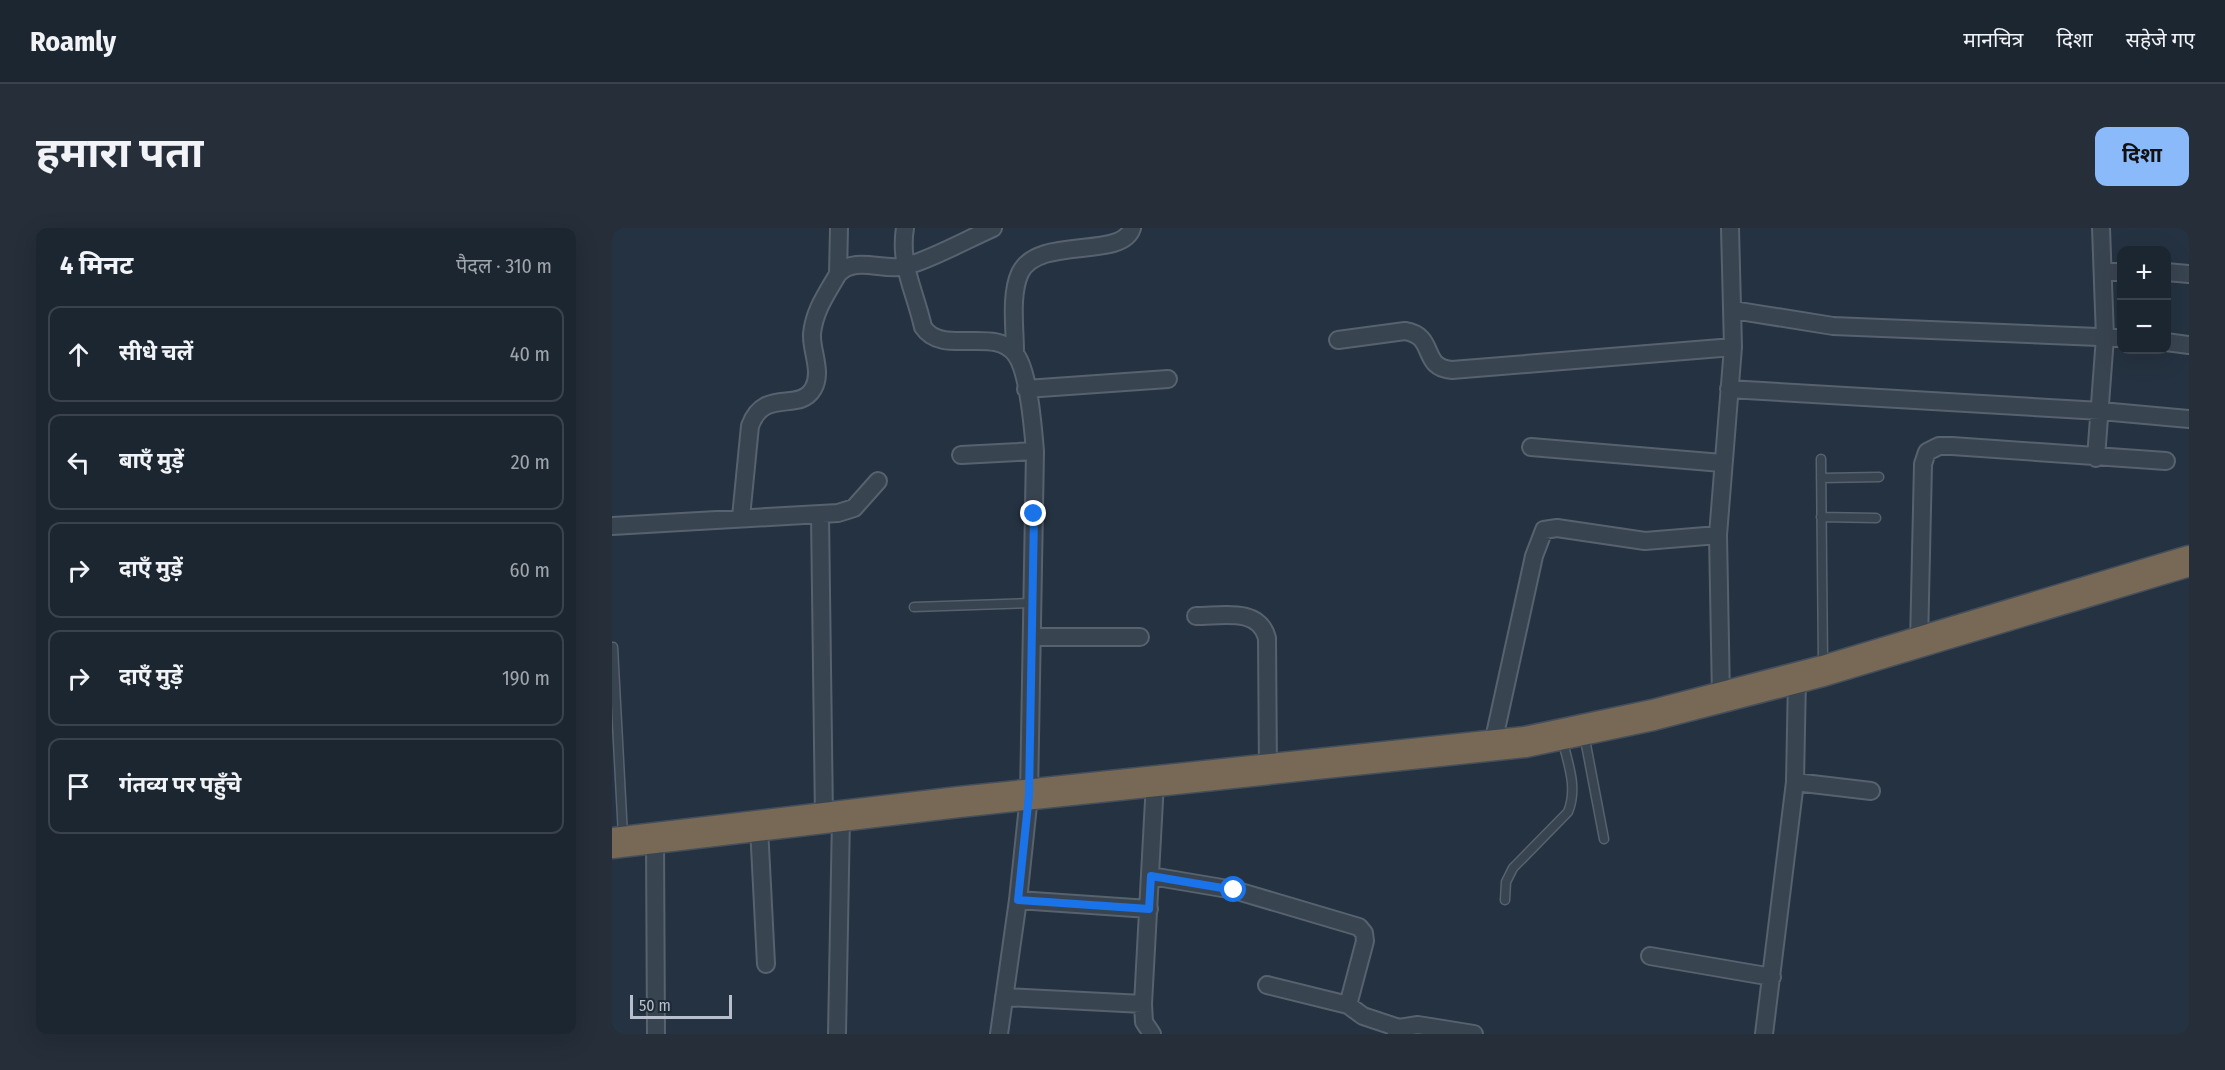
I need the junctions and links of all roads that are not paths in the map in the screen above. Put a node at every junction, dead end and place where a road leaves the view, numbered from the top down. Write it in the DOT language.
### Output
graph roads {
  1 [pos="839,228"];
  2 [pos="905,228"];
  3 [pos="993,228"];
  4 [pos="1132,228"];
  5 [pos="1730,228"];
  6 [pos="2101,228"];
  7 [pos="905,267"];
  8 [pos="2104,272"];
  9 [pos="2117,272"];
  10 [pos="2171,272"];
  11 [pos="838,274"];
  12 [pos="2189,274"];
  13 [pos="1733,310"];
  14 [pos="2113,337"];
  15 [pos="1338,340"];
  16 [pos="2171,343"];
  17 [pos="2189,345"];
  18 [pos="1733,347"];
  19 [pos="1015,352"];
  20 [pos="1168,379"];
  21 [pos="1026,389"];
  22 [pos="1729,389"];
  23 [pos="2101,411"];
  24 [pos="2189,419"];
  25 [pos="1531,447"];
  26 [pos="1035,451"];
  27 [pos="961,455"];
  28 [pos="2096,458"];
  29 [pos="1821,459"];
  30 [pos="2166,461"];
  31 [pos="1722,463"];
  32 [pos="1879,477"];
  33 [pos="1821,478"];
  34 [pos="878,481"];
  35 [pos="820,515"];
  36 [pos="741,517"];
  37 [pos="1821,517"];
  38 [pos="1876,518"];
  39 [pos="612,526"];
  40 [pos="1718,535"];
  41 [pos="2189,561"];
  42 [pos="1032,603"];
  43 [pos="914,607"];
  44 [pos="1196,616"];
  45 [pos="1032,637"];
  46 [pos="1140,637"];
  47 [pos="1919,643"];
  48 [pos="613,647"];
  49 [pos="1810,674"];
  50 [pos="1721,698"];
  51 [pos="1572,733"];
  52 [pos="1492,748"];
  53 [pos="615,752"];
  54 [pos="1268,771"];
  55 [pos="1155,782"];
  56 [pos="1795,782"];
  57 [pos="1871,791"];
  58 [pos="1029,795"];
  59 [pos="832,818"];
  60 [pos="759,827"];
  61 [pos="655,838"];
  62 [pos="1604,839"];
  63 [pos="618,843"];
  64 [pos="1151,876"];
  65 [pos="1018,900"];
  66 [pos="1505,900"];
  67 [pos="1149,909"];
  68 [pos="1650,956"];
  69 [pos="766,964"];
  70 [pos="1772,977"];
  71 [pos="1267,985"];
  72 [pos="1004,997"];
  73 [pos="1143,1004"];
  74 [pos="1348,1005"];
  75 [pos="1146,1030"];
  76 [pos="1398,1031"];
  77 [pos="656,1034"];
  78 [pos="837,1034"];
  79 [pos="999,1034"];
  80 [pos="1474,1034"];
  81 [pos="1764,1034"];
  1 -- 11 [label="street"];
  2 -- 7 [label="street"];
  3 -- 7 [label="street"];
  4 -- 19 [label="street"];
  5 -- 13 [label="street"];
  6 -- 8 [label="street"];
  7 -- 11 [label="street"];
  7 -- 19 [label="street"];
  8 -- 9 [label="street"];
  8 -- 14 [label="street"];
  10 -- 12 [label="street"];
  11 -- 36 [label="street"];
  13 -- 14 [label="street"];
  13 -- 18 [label="street"];
  14 -- 23 [label="street"];
  15 -- 18 [label="street"];
  16 -- 17 [label="street"];
  18 -- 22 [label="street"];
  19 -- 21 [label="street"];
  20 -- 21 [label="street"];
  21 -- 26 [label="street"];
  22 -- 23 [label="street"];
  22 -- 31 [label="street"];
  23 -- 24 [label="street"];
  23 -- 28 [label="street"];
  25 -- 31 [label="street"];
  26 -- 27 [label="street"];
  26 -- 42 [label="street"];
  28 -- 30 [label="street"];
  28 -- 47 [label="street"];
  29 -- 33 [label="lane"];
  31 -- 40 [label="street"];
  32 -- 33 [label="lane"];
  33 -- 37 [label="lane"];
  34 -- 35 [label="street"];
  35 -- 36 [label="street"];
  35 -- 59 [label="street"];
  36 -- 39 [label="street"];
  37 -- 38 [label="lane"];
  37 -- 49 [label="lane"];
  40 -- 50 [label="street"];
  40 -- 52 [label="street"];
  41 -- 47 [label="highway"];
  42 -- 43 [label="lane"];
  42 -- 45 [label="street"];
  44 -- 54 [label="street"];
  45 -- 46 [label="street"];
  45 -- 58 [label="street"];
  47 -- 49 [label="highway"];
  48 -- 53 [label="lane"];
  49 -- 50 [label="highway"];
  49 -- 56 [label="street"];
  50 -- 51 [label="highway"];
  51 -- 52 [label="highway"];
  51 -- 62 [label="lane"];
  51 -- 66 [label="lane"];
  52 -- 54 [label="highway"];
  53 -- 63 [label="lane"];
  54 -- 55 [label="highway"];
  55 -- 58 [label="highway"];
  55 -- 64 [label="street"];
  56 -- 57 [label="street"];
  56 -- 70 [label="street"];
  58 -- 59 [label="highway"];
  58 -- 65 [label="street"];
  59 -- 60 [label="highway"];
  59 -- 78 [label="street"];
  60 -- 61 [label="highway"];
  60 -- 69 [label="street"];
  61 -- 63 [label="highway"];
  61 -- 77 [label="street"];
  64 -- 67 [label="street"];
  64 -- 74 [label="street"];
  65 -- 67 [label="street"];
  65 -- 72 [label="street"];
  67 -- 73 [label="street"];
  68 -- 70 [label="street"];
  70 -- 81 [label="street"];
  71 -- 74 [label="street"];
  72 -- 73 [label="street"];
  72 -- 79 [label="street"];
  73 -- 75 [label="street"];
  74 -- 76 [label="street"];
  76 -- 80 [label="street"];
}
